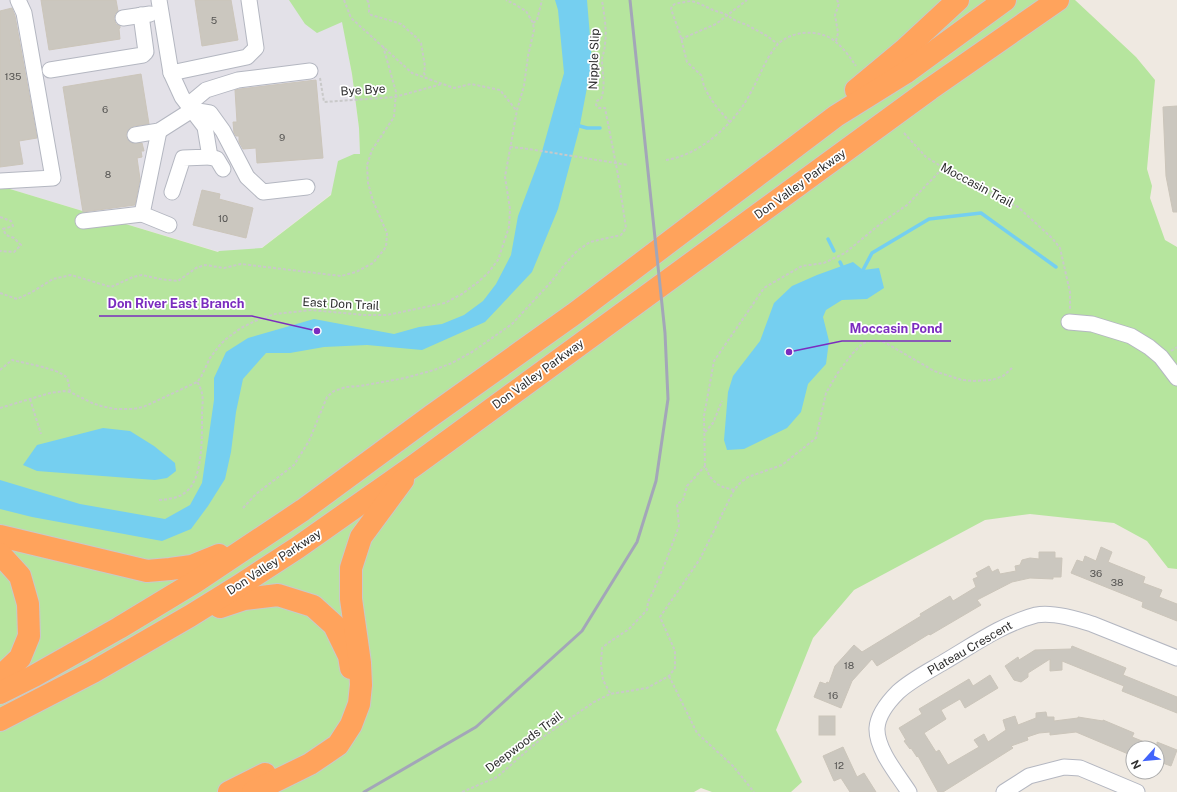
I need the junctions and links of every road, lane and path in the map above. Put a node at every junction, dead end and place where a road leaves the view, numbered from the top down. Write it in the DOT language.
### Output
graph roads {
  1 [pos="18,0"];
  2 [pos="249,0"];
  3 [pos="344,0"];
  4 [pos="367,0"];
  5 [pos="506,0"];
  6 [pos="542,0"];
  7 [pos="602,0"];
  8 [pos="675,0"];
  9 [pos="747,0"];
  10 [pos="837,0"];
  11 [pos="958,0"];
  12 [pos="1005,0"];
  13 [pos="1058,0"];
  14 [pos="675,4"];
  15 [pos="160,6"];
  16 [pos="141,15"];
  17 [pos="728,15"];
  18 [pos="123,18"];
  19 [pos="533,23"];
  20 [pos="681,39"];
  21 [pos="836,42"];
  22 [pos="778,45"];
  23 [pos="383,46"];
  24 [pos="856,66"];
  25 [pos="50,70"];
  26 [pos="310,71"];
  27 [pos="171,73"];
  28 [pos="426,78"];
  29 [pos="443,84"];
  30 [pos="395,97"];
  31 [pos="190,108"];
  32 [pos="517,110"];
  33 [pos="836,116"];
  34 [pos="730,122"];
  35 [pos="159,131"];
  36 [pos="904,132"];
  37 [pos="135,135"];
  38 [pos="510,147"];
  39 [pos="210,156"];
  40 [pos="666,160"];
  41 [pos="616,163"];
  42 [pos="628,165"];
  43 [pos="943,168"];
  44 [pos="223,169"];
  45 [pos="0,181"];
  46 [pos="307,187"];
  47 [pos="172,192"];
  48 [pos="142,214"];
  49 [pos="0,217"];
  50 [pos="83,221"];
  51 [pos="169,225"];
  52 [pos="0,251"];
  53 [pos="0,293"];
  54 [pos="1069,322"];
  55 [pos="1012,368"];
  56 [pos="0,370"];
  57 [pos="1177,378"];
  58 [pos="197,382"];
  59 [pos="70,392"];
  60 [pos="30,400"];
  61 [pos="722,401"];
  62 [pos="0,408"];
  63 [pos="704,433"];
  64 [pos="42,434"];
  65 [pos="415,465"];
  66 [pos="705,466"];
  67 [pos="734,490"];
  68 [pos="159,500"];
  69 [pos="243,508"];
  70 [pos="0,536"];
  71 [pos="254,542"];
  72 [pos="0,554"];
  73 [pos="190,616"];
  74 [pos="1177,658"];
  75 [pos="669,676"];
  76 [pos="0,677"];
  77 [pos="0,693"];
  78 [pos="610,694"];
  79 [pos="0,720"];
  80 [pos="229,792"];
  81 [pos="253,792"];
  82 [pos="462,792"];
  83 [pos="754,792"];
  84 [pos="909,792"];
  85 [pos="1004,792"];
  86 [pos="1137,792"];
  1 -- 45 [label="street"];
  2 -- 27 [label="street"];
  3 -- 23 [label="path"];
  4 -- 28 [label="path"];
  5 -- 19 [label="path"];
  6 -- 19 [label="path, East Don Trail"];
  7 -- 41 [label="path, Nipple Slip"];
  8 -- 14 [label="path"];
  9 -- 17 [label="path"];
  10 -- 21 [label="path"];
  11 -- 33 [label="highway"];
  12 -- 33 [label="highway"];
  13 -- 65 [label="highway, Don Valley Parkway"];
  14 -- 17 [label="path"];
  14 -- 20 [label="path"];
  15 -- 16 [label="street"];
  15 -- 27 [label="street"];
  16 -- 18 [label="street"];
  16 -- 25 [label="street"];
  17 -- 20 [label="path"];
  17 -- 22 [label="path"];
  19 -- 32 [label="path, East Don Trail"];
  20 -- 34 [label="path"];
  21 -- 22 [label="path"];
  21 -- 24 [label="path"];
  22 -- 34 [label="path"];
  23 -- 28 [label="path"];
  23 -- 30 [label="path"];
  26 -- 30 [label="path, Bye Bye"];
  26 -- 31 [label="street"];
  27 -- 31 [label="street"];
  28 -- 29 [label="path"];
  29 -- 30 [label="path, Bye Bye"];
  29 -- 32 [label="path"];
  30 -- 53 [label="path"];
  31 -- 35 [label="street"];
  31 -- 39 [label="street"];
  31 -- 46 [label="street"];
  32 -- 38 [label="path, East Don Trail"];
  33 -- 71 [label="highway"];
  34 -- 40 [label="path"];
  35 -- 37 [label="street"];
  35 -- 48 [label="street"];
  36 -- 43 [label="path, Moccasin Trail"];
  38 -- 41 [label="path"];
  38 -- 58 [label="path, East Don Trail"];
  39 -- 44 [label="street"];
  39 -- 47 [label="street"];
  41 -- 42 [label="path"];
  41 -- 69 [label="path"];
  43 -- 54 [label="path, Moccasin Trail"];
  43 -- 63 [label="path"];
  48 -- 50 [label="street"];
  48 -- 51 [label="street"];
  49 -- 52 [label="path"];
  54 -- 57 [label="street"];
  55 -- 67 [label="path"];
  56 -- 59 [label="path"];
  58 -- 59 [label="path"];
  58 -- 68 [label="path"];
  59 -- 60 [label="path"];
  60 -- 62 [label="path"];
  60 -- 64 [label="path"];
  61 -- 63 [label="path"];
  63 -- 66 [label="path"];
  65 -- 73 [label="highway, Don Valley Parkway"];
  65 -- 81 [label="highway"];
  66 -- 67 [label="path"];
  66 -- 78 [label="path"];
  67 -- 75 [label="path"];
  70 -- 71 [label="highway"];
  71 -- 77 [label="highway"];
  72 -- 76 [label="highway"];
  73 -- 79 [label="highway, Don Valley Parkway"];
  73 -- 80 [label="highway"];
  74 -- 84 [label="street, Plateau Crescent"];
  75 -- 78 [label="path, Deepwoods Trail"];
  75 -- 83 [label="path"];
  78 -- 82 [label="path, Deepwoods Trail"];
  85 -- 86 [label="street"];
}
